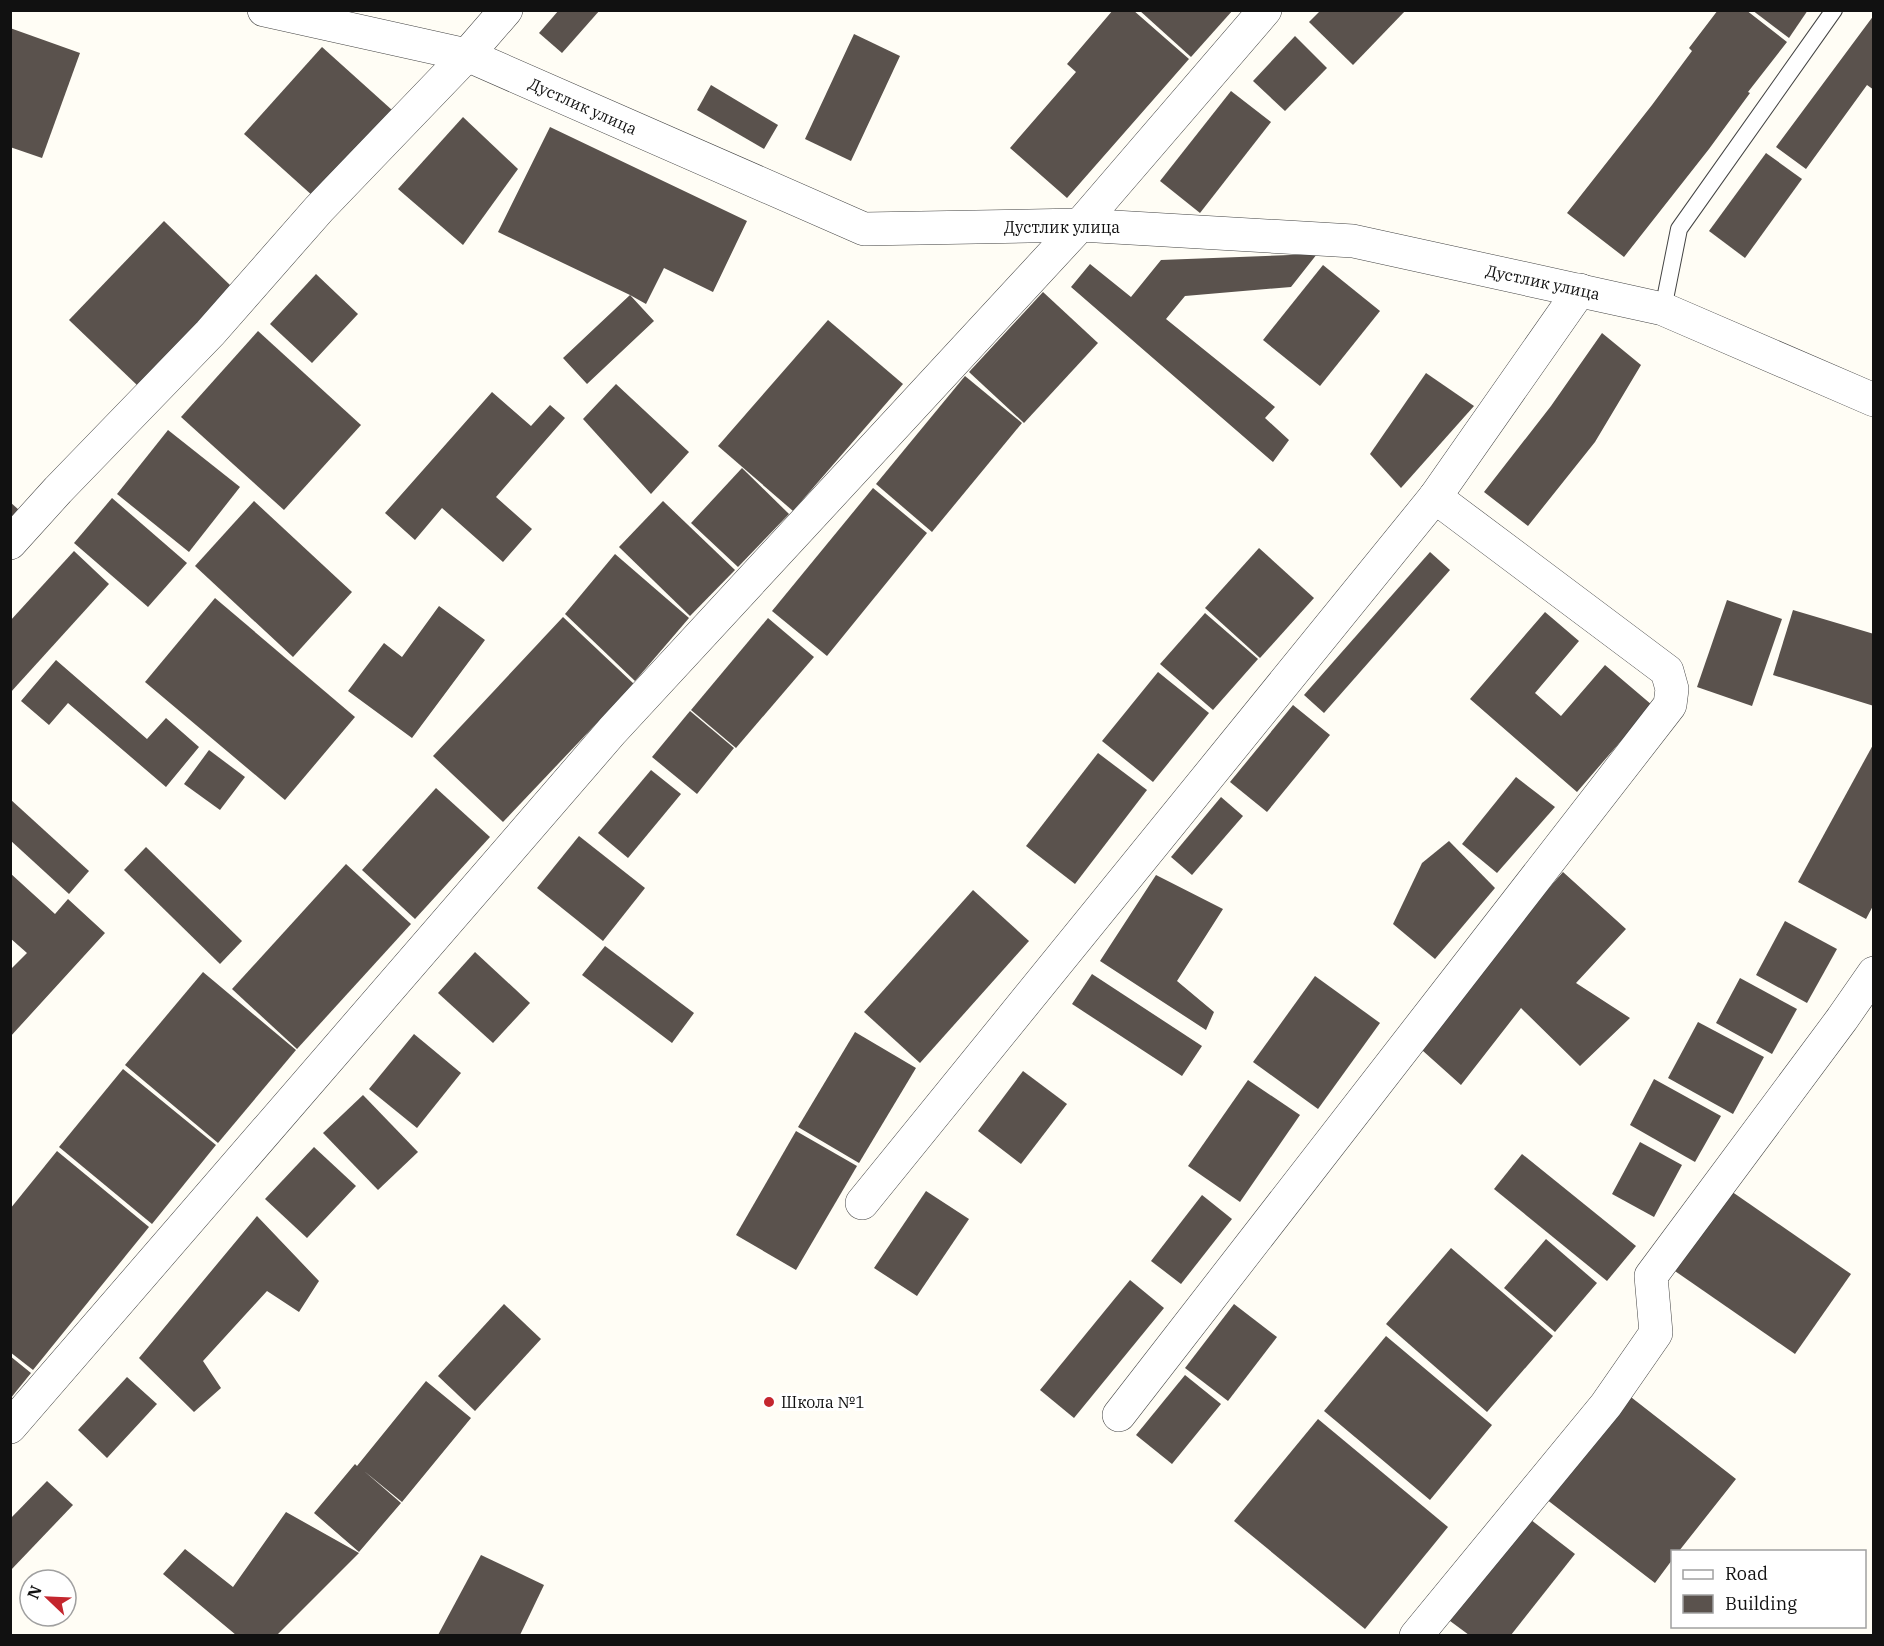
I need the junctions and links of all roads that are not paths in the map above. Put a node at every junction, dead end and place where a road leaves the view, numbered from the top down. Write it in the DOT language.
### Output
graph roads {
  1 [pos="264,10"];
  2 [pos="506,10"];
  3 [pos="1264,10"];
  4 [pos="1834,10"];
  5 [pos="467,55"];
  6 [pos="1080,225"];
  7 [pos="1580,290"];
  8 [pos="1663,309"];
  9 [pos="1874,400"];
  10 [pos="1435,497"];
  11 [pos="10,543"];
  12 [pos="1874,973"];
  13 [pos="862,1203"];
  14 [pos="1119,1415"];
  15 [pos="10,1427"];
  16 [pos="1416,1635"];
  1 -- 5 [label="street, Дустлик улица"];
  2 -- 5 [label="street"];
  3 -- 6 [label="street"];
  4 -- 8 [label="lane"];
  5 -- 6 [label="street, Дустлик улица"];
  5 -- 11 [label="street"];
  6 -- 7 [label="street, Дустлик улица"];
  6 -- 15 [label="street"];
  7 -- 8 [label="street, Дустлик улица"];
  7 -- 10 [label="street"];
  8 -- 9 [label="street, Дустлик улица"];
  10 -- 13 [label="street"];
  10 -- 14 [label="street"];
  12 -- 16 [label="street"];
}
